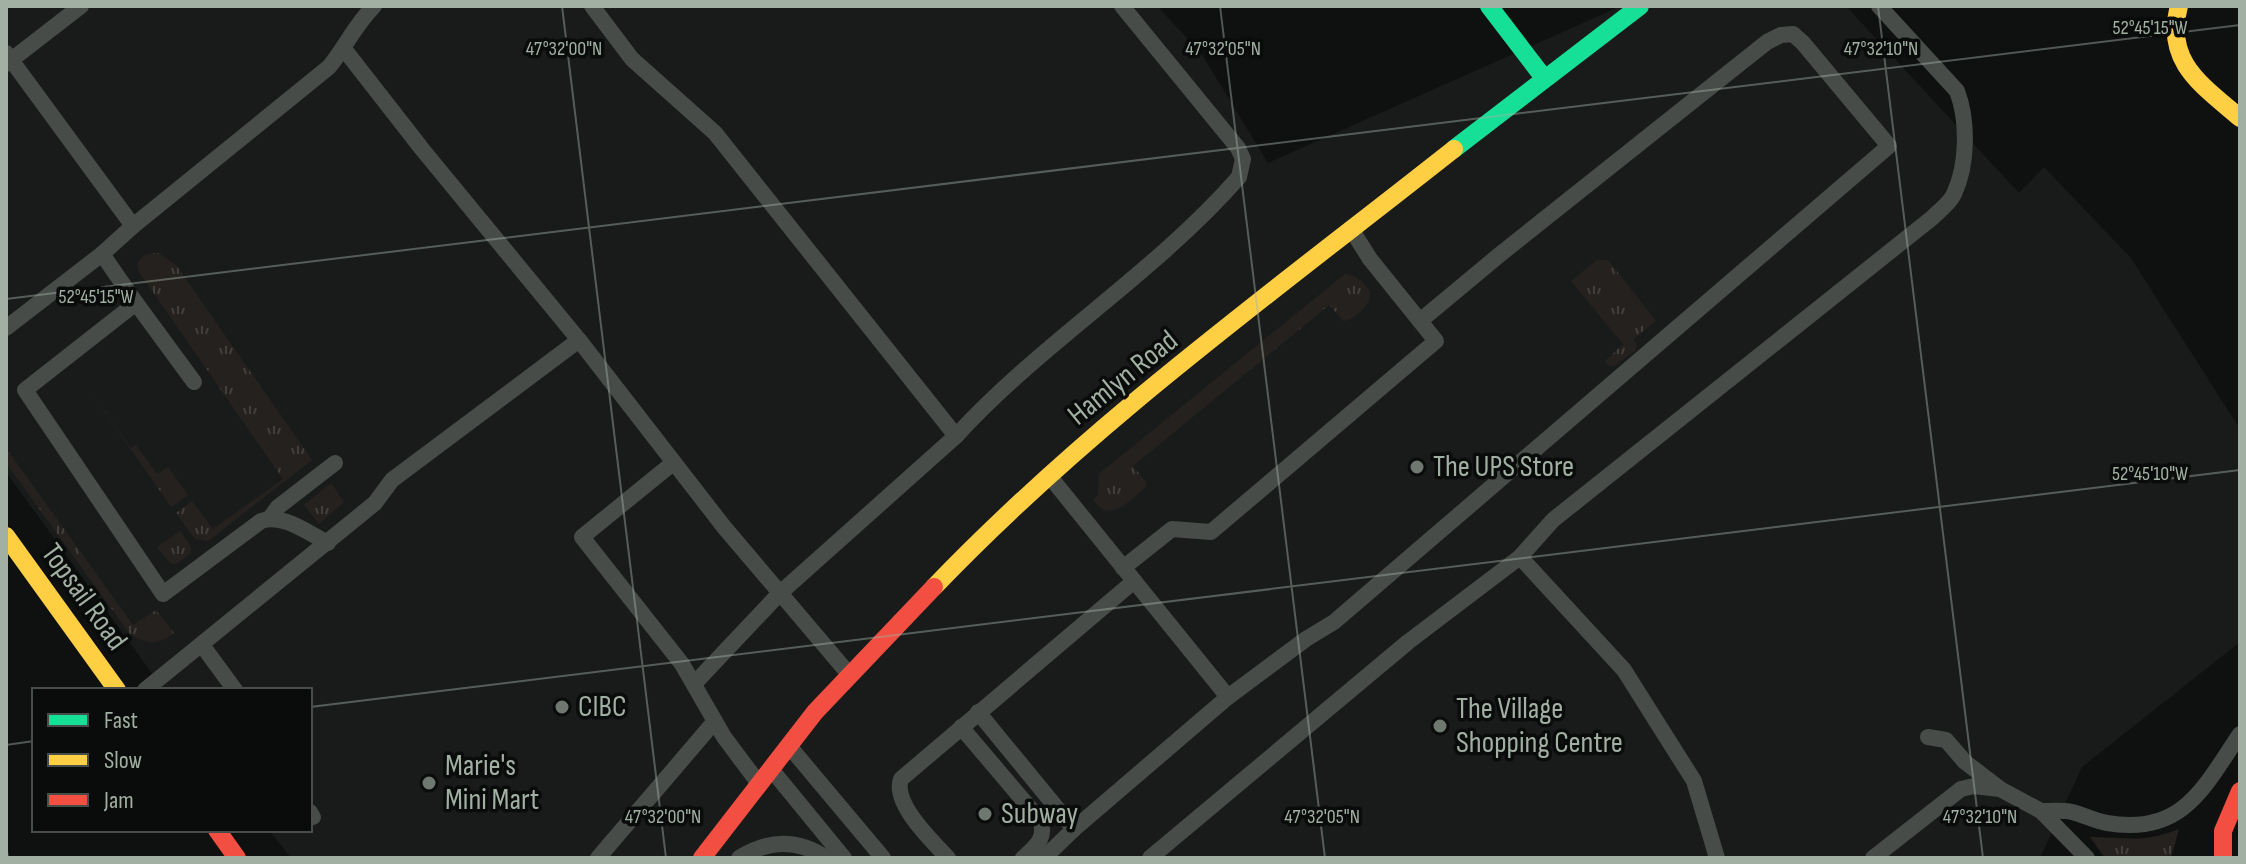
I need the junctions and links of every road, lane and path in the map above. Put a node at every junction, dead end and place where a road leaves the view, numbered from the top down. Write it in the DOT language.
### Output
graph roads {
  1 [pos="81,6"];
  2 [pos="374,6"];
  3 [pos="592,6"];
  4 [pos="1122,6"];
  5 [pos="1489,6"];
  6 [pos="1640,6"];
  7 [pos="1879,6"];
  8 [pos="2179,6"];
  9 [pos="344,49"];
  10 [pos="8,59"];
  11 [pos="1544,78"];
  12 [pos="2240,118"];
  13 [pos="133,226"];
  14 [pos="1351,230"];
  15 [pos="102,254"];
  16 [pos="136,303"];
  17 [pos="1420,321"];
  18 [pos="6,328"];
  19 [pos="579,340"];
  20 [pos="194,382"];
  21 [pos="956,436"];
  22 [pos="335,463"];
  23 [pos="673,463"];
  24 [pos="1050,477"];
  25 [pos="270,518"];
  26 [pos="6,536"];
  27 [pos="328,543"];
  28 [pos="1520,557"];
  29 [pos="1128,575"];
  30 [pos="779,594"];
  31 [pos="202,645"];
  32 [pos="849,674"];
  33 [pos="694,684"];
  34 [pos="116,688"];
  35 [pos="148,688"];
  36 [pos="234,688"];
  37 [pos="1228,697"];
  38 [pos="978,712"];
  39 [pos="715,721"];
  40 [pos="961,727"];
  41 [pos="2240,734"];
  42 [pos="1928,737"];
  43 [pos="788,745"];
  44 [pos="770,767"];
  45 [pos="758,783"];
  46 [pos="2000,789"];
  47 [pos="2240,791"];
  48 [pos="2041,811"];
  49 [pos="1074,829"];
  50 [pos="218,832"];
  51 [pos="237,858"];
  52 [pos="598,858"];
  53 [pos="702,858"];
  54 [pos="739,858"];
  55 [pos="826,858"];
  56 [pos="844,858"];
  57 [pos="883,858"];
  58 [pos="948,858"];
  59 [pos="1023,858"];
  60 [pos="1044,858"];
  61 [pos="1150,858"];
  62 [pos="1717,858"];
  63 [pos="1873,858"];
  64 [pos="2087,858"];
  65 [pos="2223,858"];
  1 -- 10 [label="lane"];
  2 -- 9 [label="lane"];
  3 -- 21 [label="lane"];
  4 -- 21 [label="lane"];
  5 -- 11 [label="street"];
  6 -- 11 [label="street, Hamlyn Road"];
  7 -- 28 [label="lane"];
  8 -- 12 [label="street"];
  9 -- 13 [label="lane"];
  9 -- 19 [label="lane"];
  10 -- 13 [label="lane"];
  11 -- 14 [label="street, Hamlyn Road"];
  13 -- 15 [label="lane"];
  14 -- 17 [label="lane"];
  14 -- 24 [label="street, Hamlyn Road"];
  15 -- 16 [label="lane"];
  15 -- 18 [label="lane"];
  16 -- 20 [label="lane"];
  16 -- 25 [label="lane"];
  17 -- 29 [label="lane"];
  17 -- 37 [label="lane"];
  19 -- 23 [label="lane"];
  19 -- 27 [label="lane"];
  21 -- 30 [label="lane"];
  22 -- 25 [label="lane"];
  23 -- 30 [label="lane"];
  23 -- 33 [label="lane"];
  24 -- 29 [label="lane"];
  24 -- 32 [label="street, Hamlyn Road"];
  25 -- 27 [label="lane"];
  26 -- 34 [label="street, Topsail Road"];
  27 -- 31 [label="lane"];
  28 -- 61 [label="lane"];
  28 -- 62 [label="lane"];
  29 -- 37 [label="lane"];
  29 -- 38 [label="lane"];
  30 -- 32 [label="lane"];
  30 -- 33 [label="lane"];
  31 -- 35 [label="lane"];
  31 -- 36 [label="lane"];
  32 -- 43 [label="street, Hamlyn Road"];
  33 -- 39 [label="lane"];
  37 -- 49 [label="lane"];
  38 -- 40 [label="lane"];
  38 -- 49 [label="lane"];
  39 -- 45 [label="lane"];
  39 -- 52 [label="lane"];
  40 -- 58 [label="lane"];
  40 -- 59 [label="lane"];
  41 -- 48 [label="lane"];
  42 -- 46 [label="lane"];
  43 -- 44 [label="street, Hamlyn Road"];
  43 -- 57 [label="lane"];
  44 -- 45 [label="street, Hamlyn Road"];
  44 -- 56 [label="lane"];
  45 -- 53 [label="street, Hamlyn Road"];
  46 -- 48 [label="lane"];
  46 -- 63 [label="lane"];
  47 -- 65 [label="street"];
  48 -- 64 [label="lane"];
  49 -- 60 [label="lane"];
  50 -- 51 [label="street"];
  54 -- 55 [label="lane"];
}
